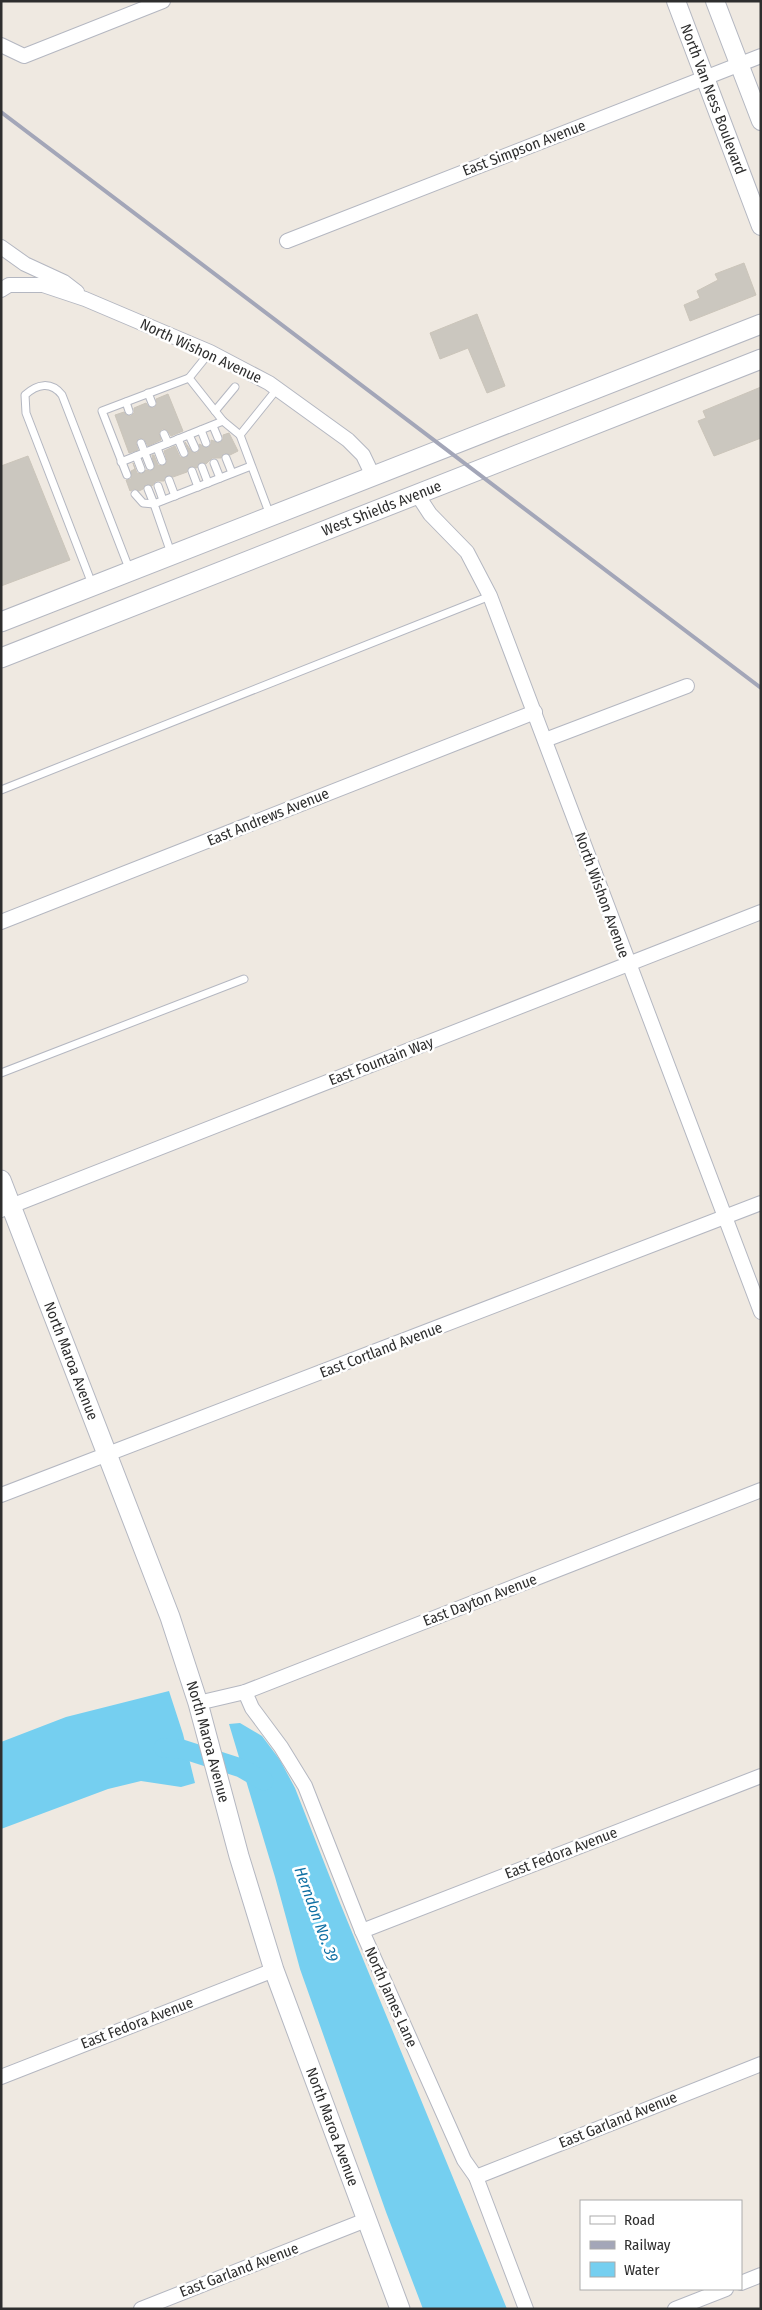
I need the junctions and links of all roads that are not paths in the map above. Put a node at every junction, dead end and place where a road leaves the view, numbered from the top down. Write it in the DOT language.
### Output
graph roads {
  1 [pos="163,1"];
  2 [pos="676,1"];
  3 [pos="715,1"];
  4 [pos="1,45"];
  5 [pos="761,56"];
  6 [pos="739,64"];
  7 [pos="704,78"];
  8 [pos="761,121"];
  9 [pos="761,226"];
  10 [pos="287,241"];
  11 [pos="1,247"];
  12 [pos="1,290"];
  13 [pos="85,298"];
  14 [pos="761,324"];
  15 [pos="210,352"];
  16 [pos="761,359"];
  17 [pos="189,378"];
  18 [pos="235,387"];
  19 [pos="277,389"];
  20 [pos="148,393"];
  21 [pos="126,402"];
  22 [pos="152,403"];
  23 [pos="215,411"];
  24 [pos="129,412"];
  25 [pos="223,422"];
  26 [pos="213,426"];
  27 [pos="201,430"];
  28 [pos="164,434"];
  29 [pos="189,435"];
  30 [pos="240,435"];
  31 [pos="218,438"];
  32 [pos="178,439"];
  33 [pos="141,442"];
  34 [pos="168,443"];
  35 [pos="206,443"];
  36 [pos="157,448"];
  37 [pos="195,448"];
  38 [pos="145,452"];
  39 [pos="184,453"];
  40 [pos="136,456"];
  41 [pos="226,458"];
  42 [pos="162,461"];
  43 [pos="121,462"];
  44 [pos="214,463"];
  45 [pos="150,466"];
  46 [pos="252,466"];
  47 [pos="202,467"];
  48 [pos="141,470"];
  49 [pos="192,471"];
  50 [pos="232,474"];
  51 [pos="127,475"];
  52 [pos="372,476"];
  53 [pos="220,478"];
  54 [pos="169,480"];
  55 [pos="208,483"];
  56 [pos="158,486"];
  57 [pos="198,487"];
  58 [pos="148,489"];
  59 [pos="134,494"];
  60 [pos="417,494"];
  61 [pos="175,496"];
  62 [pos="163,500"];
  63 [pos="154,504"];
  64 [pos="270,516"];
  65 [pos="172,555"];
  66 [pos="130,572"];
  67 [pos="93,586"];
  68 [pos="490,596"];
  69 [pos="1,622"];
  70 [pos="1,658"];
  71 [pos="687,686"];
  72 [pos="535,712"];
  73 [pos="545,740"];
  74 [pos="1,790"];
  75 [pos="761,912"];
  76 [pos="1,922"];
  77 [pos="628,964"];
  78 [pos="244,979"];
  79 [pos="1,1073"];
  80 [pos="1,1180"];
  81 [pos="761,1203"];
  82 [pos="6,1208"];
  83 [pos="724,1217"];
  84 [pos="761,1312"];
  85 [pos="108,1455"];
  86 [pos="761,1490"];
  87 [pos="1,1495"];
  88 [pos="245,1692"];
  89 [pos="198,1703"];
  90 [pos="761,1776"];
  91 [pos="362,1931"];
  92 [pos="274,1970"];
  93 [pos="761,2064"];
  94 [pos="1,2077"];
  95 [pos="476,2177"];
  96 [pos="366,2220"];
  97 [pos="761,2275"];
  98 [pos="742,2283"];
  99 [pos="723,2290"];
  100 [pos="141,2309"];
  101 [pos="400,2309"];
  102 [pos="526,2309"];
  103 [pos="675,2309"];
  1 -- 4 [label="street"];
  2 -- 7 [label="street, North Van Ness Boulevard"];
  3 -- 6 [label="street"];
  5 -- 6 [label="street, East Simpson Avenue"];
  6 -- 7 [label="street, East Simpson Avenue"];
  6 -- 8 [label="street"];
  7 -- 9 [label="street, North Van Ness Boulevard"];
  7 -- 10 [label="street, East Simpson Avenue"];
  11 -- 13 [label="street, North Wishon Avenue"];
  12 -- 13 [label="street, North Wishon Avenue"];
  13 -- 15 [label="street, North Wishon Avenue"];
  14 -- 52 [label="main road"];
  15 -- 17 [label="lane"];
  15 -- 19 [label="street, North Wishon Avenue"];
  16 -- 60 [label="main road, West Shields Avenue"];
  17 -- 20 [label="lane"];
  17 -- 23 [label="lane"];
  18 -- 23 [label="lane"];
  19 -- 30 [label="lane"];
  19 -- 52 [label="street, North Wishon Avenue"];
  20 -- 21 [label="lane"];
  20 -- 22 [label="lane"];
  21 -- 24 [label="lane"];
  21 -- 43 [label="lane"];
  23 -- 25 [label="lane"];
  25 -- 26 [label="lane"];
  25 -- 30 [label="lane"];
  26 -- 27 [label="lane"];
  26 -- 31 [label="lane"];
  27 -- 29 [label="lane"];
  27 -- 35 [label="lane"];
  28 -- 34 [label="lane"];
  29 -- 32 [label="lane"];
  29 -- 37 [label="lane"];
  30 -- 46 [label="lane"];
  32 -- 34 [label="lane"];
  32 -- 39 [label="lane"];
  33 -- 38 [label="lane"];
  34 -- 36 [label="lane"];
  36 -- 38 [label="lane"];
  36 -- 42 [label="lane"];
  38 -- 40 [label="lane"];
  38 -- 45 [label="lane"];
  40 -- 43 [label="lane"];
  40 -- 48 [label="lane"];
  41 -- 50 [label="lane"];
  43 -- 51 [label="lane"];
  44 -- 53 [label="lane"];
  46 -- 50 [label="lane"];
  46 -- 64 [label="lane"];
  47 -- 55 [label="lane"];
  49 -- 57 [label="lane"];
  50 -- 53 [label="lane"];
  52 -- 64 [label="main road"];
  53 -- 55 [label="lane"];
  54 -- 61 [label="lane"];
  55 -- 57 [label="lane"];
  56 -- 62 [label="lane"];
  57 -- 61 [label="lane"];
  58 -- 63 [label="lane"];
  59 -- 63 [label="lane"];
  60 -- 68 [label="street, North Wishon Avenue"];
  60 -- 70 [label="main road, West Shields Avenue"];
  61 -- 62 [label="lane"];
  62 -- 63 [label="lane"];
  63 -- 65 [label="lane"];
  64 -- 65 [label="main road"];
  65 -- 66 [label="main road"];
  66 -- 67 [label="main road"];
  66 -- 67 [label="lane"];
  67 -- 69 [label="main road"];
  68 -- 72 [label="street, North Wishon Avenue"];
  68 -- 74 [label="lane"];
  71 -- 73 [label="street"];
  72 -- 73 [label="street, North Wishon Avenue"];
  72 -- 76 [label="street, East Andrews Avenue"];
  73 -- 77 [label="street, North Wishon Avenue"];
  75 -- 77 [label="street, East Fountain Way"];
  77 -- 82 [label="street, East Fountain Way"];
  77 -- 83 [label="street, North Wishon Avenue"];
  78 -- 79 [label="lane"];
  80 -- 82 [label="main road, North Maroa Avenue"];
  81 -- 83 [label="street, East Cortland Avenue"];
  82 -- 85 [label="main road, North Maroa Avenue"];
  83 -- 84 [label="street, North Wishon Avenue"];
  83 -- 85 [label="street, East Cortland Avenue"];
  85 -- 87 [label="street, East Cortland Avenue"];
  85 -- 89 [label="main road, North Maroa Avenue"];
  86 -- 88 [label="street, East Dayton Avenue"];
  88 -- 89 [label="street, East Dayton Avenue"];
  88 -- 91 [label="street, North James Lane"];
  89 -- 92 [label="main road, North Maroa Avenue"];
  90 -- 91 [label="street, East Fedora Avenue"];
  91 -- 95 [label="street, North James Lane"];
  92 -- 94 [label="street, East Fedora Avenue"];
  92 -- 96 [label="main road, North Maroa Avenue"];
  93 -- 95 [label="street, East Garland Avenue"];
  95 -- 102 [label="street, North James Lane"];
  96 -- 100 [label="street, East Garland Avenue"];
  96 -- 101 [label="main road, North Maroa Avenue"];
  97 -- 98 [label="street"];
  99 -- 103 [label="street"];
}
